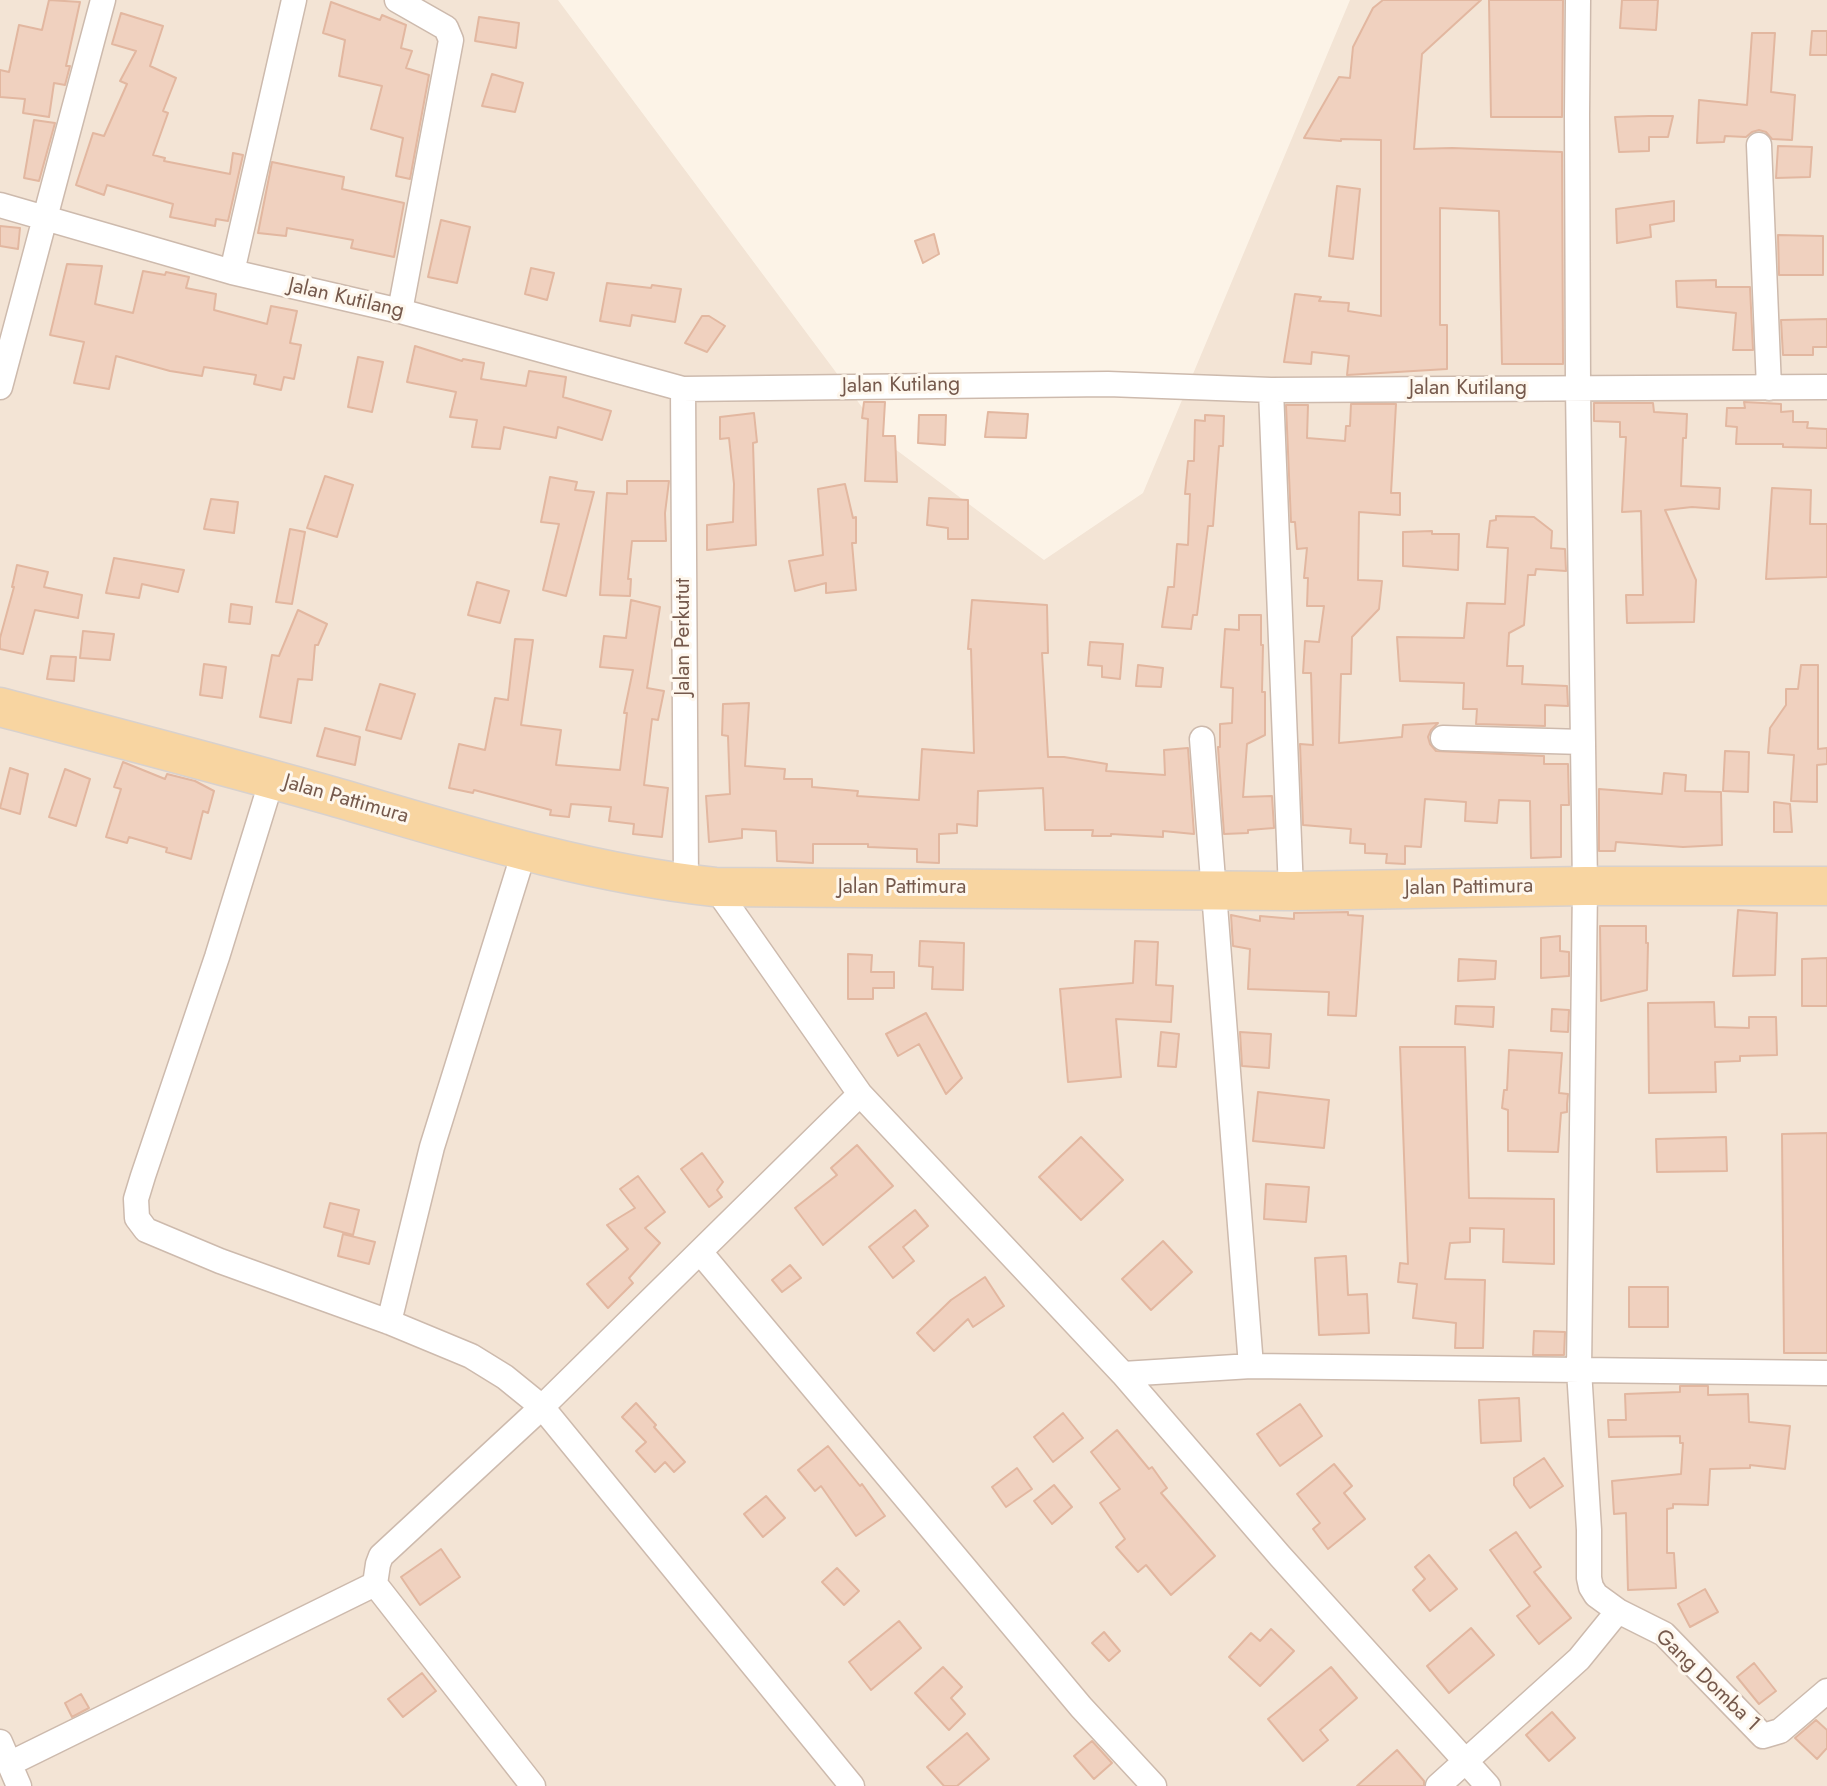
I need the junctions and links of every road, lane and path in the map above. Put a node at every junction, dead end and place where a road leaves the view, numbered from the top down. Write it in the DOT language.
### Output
graph roads {
  1 [pos="103,0"];
  2 [pos="294,0"];
  3 [pos="397,0"];
  4 [pos="1578,0"];
  5 [pos="1759,145"];
  6 [pos="0,205"];
  7 [pos="47,218"];
  8 [pos="232,272"];
  9 [pos="400,311"];
  10 [pos="0,387"];
  11 [pos="1827,387"];
  12 [pos="1578,388"];
  13 [pos="1769,388"];
  14 [pos="683,389"];
  15 [pos="1271,390"];
  16 [pos="0,707"];
  17 [pos="1443,738"];
  18 [pos="1202,739"];
  19 [pos="1583,742"];
  20 [pos="272,779"];
  21 [pos="524,852"];
  22 [pos="700,886"];
  23 [pos="1586,886"];
  24 [pos="1827,886"];
  25 [pos="1213,890"];
  26 [pos="1291,891"];
  27 [pos="860,1094"];
  28 [pos="700,1252"];
  29 [pos="389,1322"];
  30 [pos="1251,1366"];
  31 [pos="1579,1370"];
  32 [pos="1827,1373"];
  33 [pos="1123,1374"];
  34 [pos="542,1407"];
  35 [pos="375,1584"];
  36 [pos="1618,1611"];
  37 [pos="1827,1691"];
  38 [pos="1466,1762"];
  39 [pos="9,1764"];
  40 [pos="533,1786"];
  41 [pos="852,1786"];
  42 [pos="1154,1786"];
  43 [pos="1438,1786"];
  44 [pos="1488,1786"];
  1 -- 7 [label="street"];
  2 -- 8 [label="street"];
  3 -- 9 [label="street"];
  4 -- 12 [label="street"];
  5 -- 13 [label="street"];
  6 -- 7 [label="street, Jalan Kutilang"];
  7 -- 8 [label="street, Jalan Kutilang"];
  7 -- 10 [label="street"];
  8 -- 9 [label="street, Jalan Kutilang"];
  9 -- 14 [label="street, Jalan Kutilang"];
  11 -- 13 [label="street, Jalan Kutilang"];
  12 -- 13 [label="street, Jalan Kutilang"];
  12 -- 15 [label="street, Jalan Kutilang"];
  12 -- 19 [label="street"];
  14 -- 15 [label="street, Jalan Kutilang"];
  14 -- 22 [label="street, Jalan Perkutut"];
  15 -- 26 [label="street"];
  16 -- 20 [label="main road, Jalan Pattimura"];
  17 -- 19 [label="street"];
  18 -- 25 [label="street"];
  19 -- 23 [label="street"];
  20 -- 21 [label="main road, Jalan Pattimura"];
  20 -- 29 [label="street"];
  21 -- 22 [label="main road, Jalan Pattimura"];
  21 -- 29 [label="street"];
  22 -- 25 [label="main road, Jalan Pattimura"];
  22 -- 27 [label="street"];
  23 -- 24 [label="main road, Jalan Pattimura"];
  23 -- 26 [label="main road, Jalan Pattimura"];
  23 -- 31 [label="street"];
  25 -- 26 [label="main road, Jalan Pattimura"];
  25 -- 30 [label="street"];
  27 -- 28 [label="street"];
  27 -- 33 [label="street"];
  28 -- 34 [label="street"];
  28 -- 42 [label="street"];
  29 -- 34 [label="street"];
  30 -- 31 [label="street"];
  30 -- 33 [label="street"];
  31 -- 32 [label="street"];
  31 -- 36 [label="street"];
  33 -- 38 [label="street"];
  34 -- 35 [label="street"];
  34 -- 41 [label="street"];
  35 -- 39 [label="street"];
  35 -- 40 [label="street"];
  36 -- 37 [label="street, Gang Domba 1"];
  36 -- 38 [label="street"];
  38 -- 43 [label="street"];
  38 -- 44 [label="street"];
}
